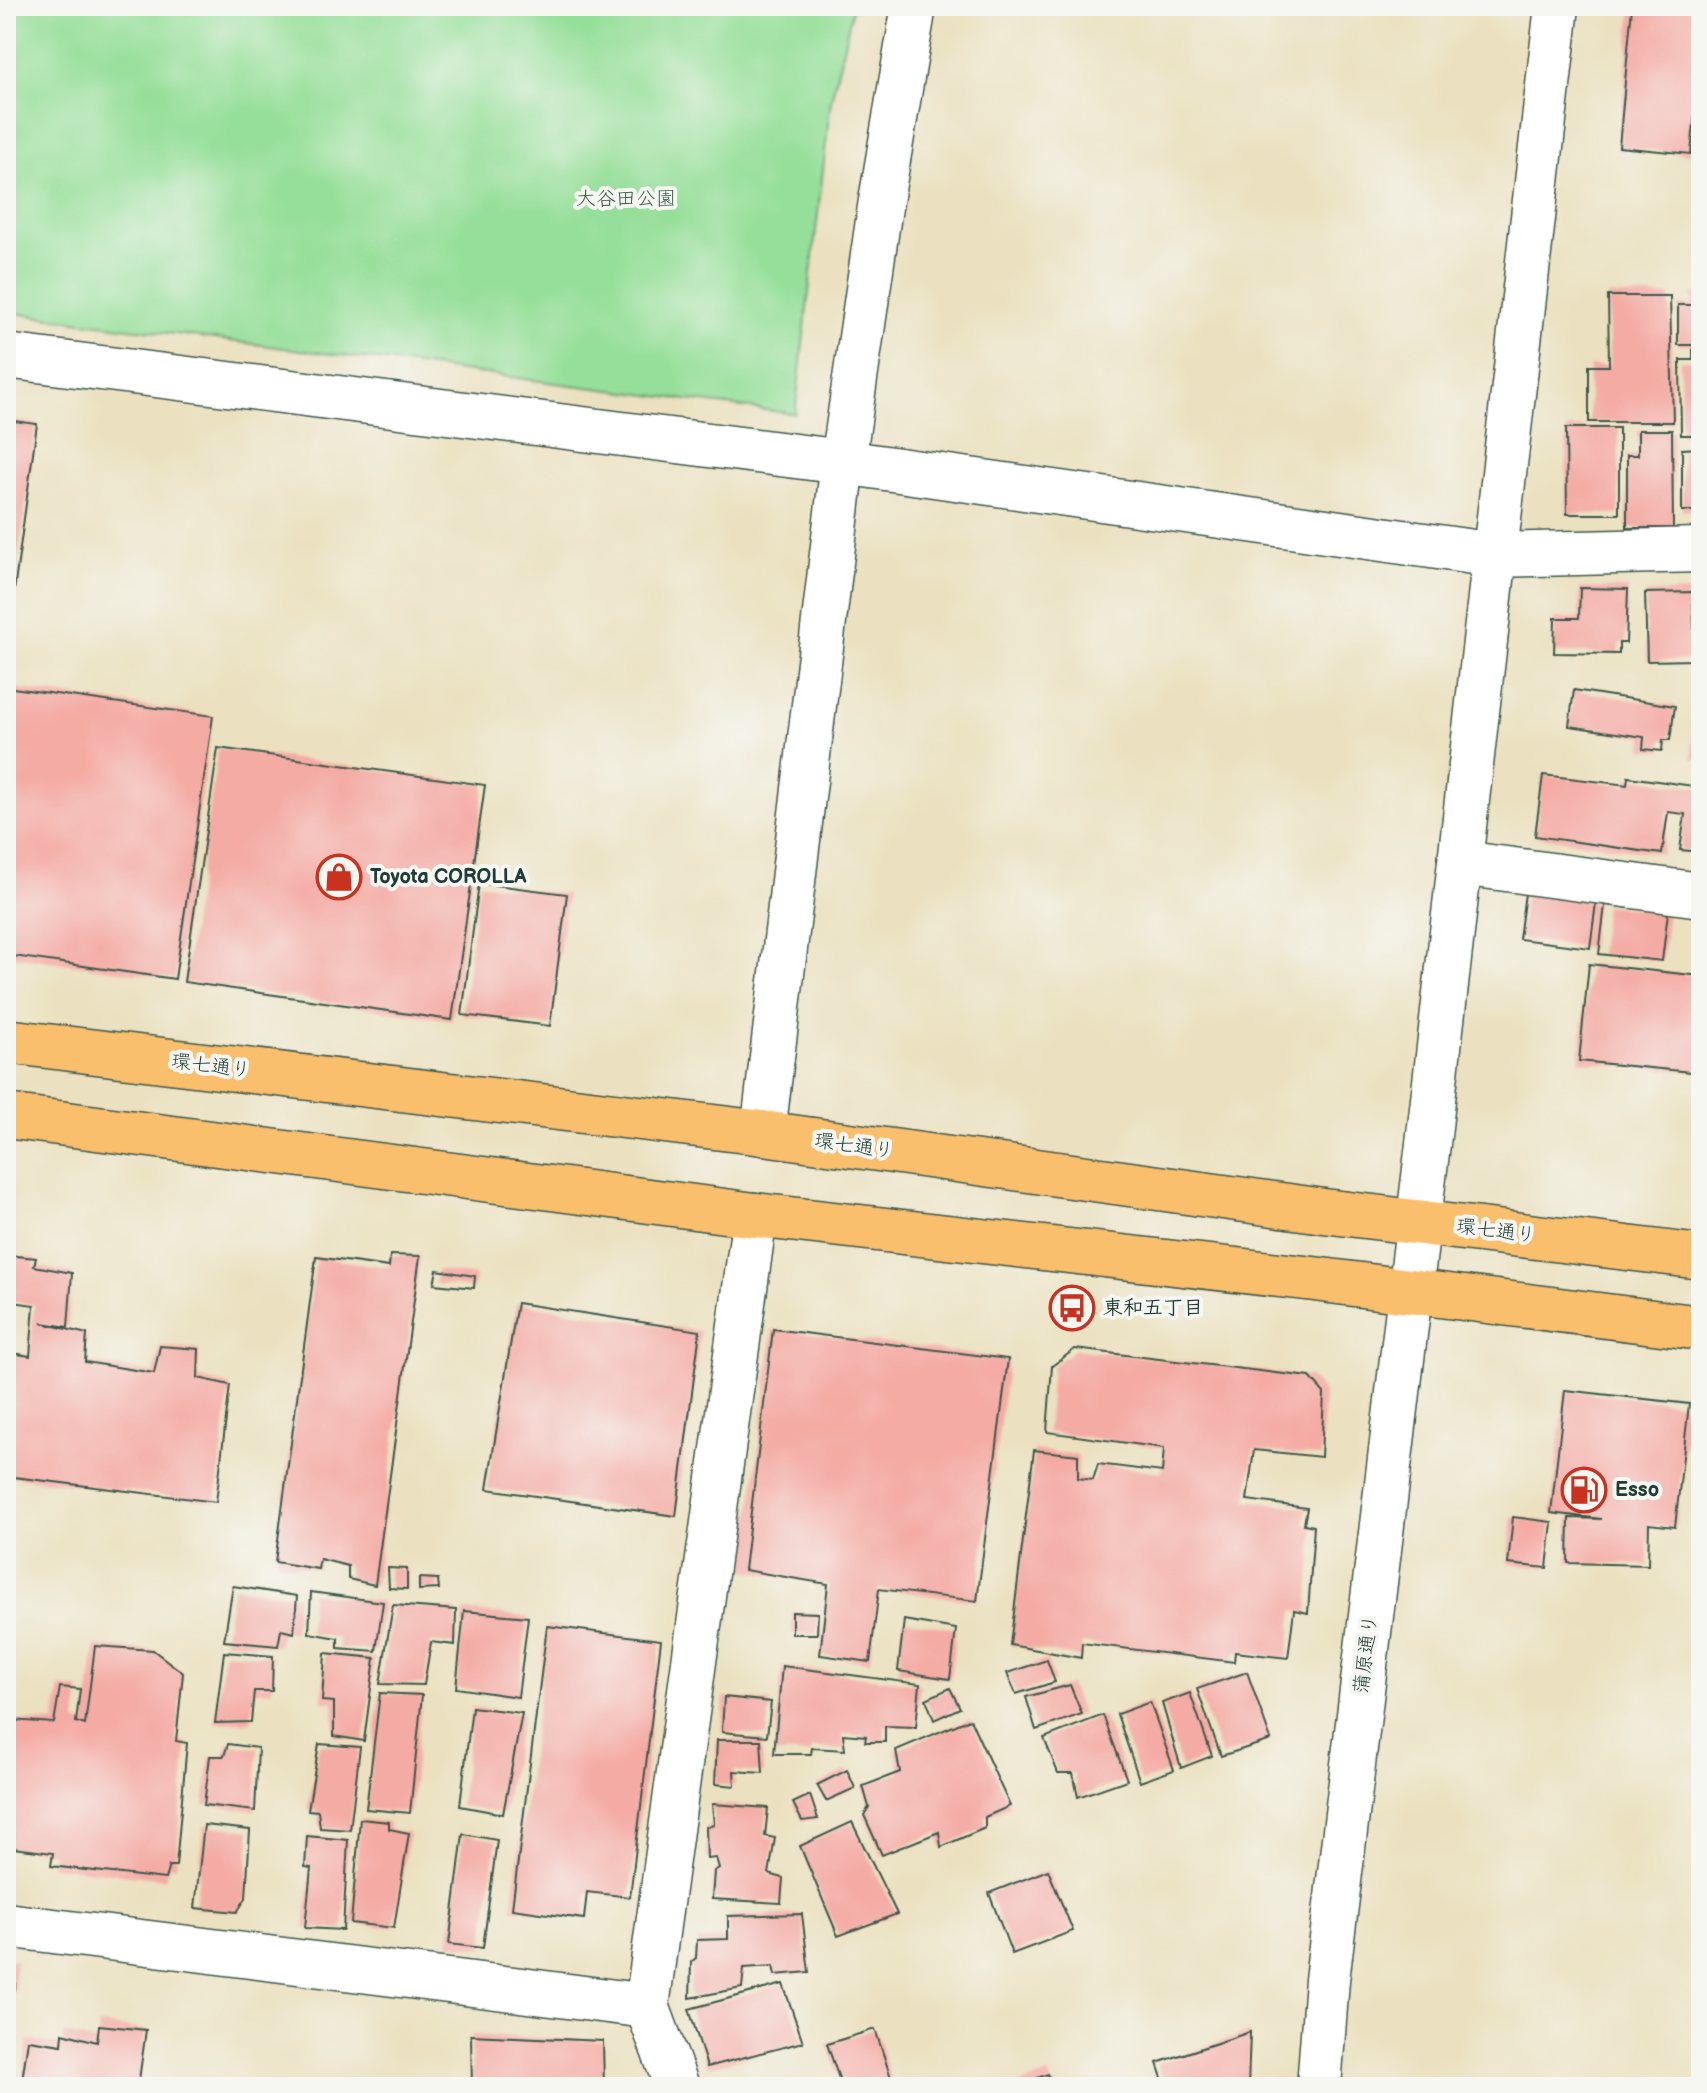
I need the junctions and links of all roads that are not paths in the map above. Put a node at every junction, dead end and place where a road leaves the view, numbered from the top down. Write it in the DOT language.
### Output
graph roads {
  1 [pos="914,6"];
  2 [pos="1557,6"];
  3 [pos="6,356"];
  4 [pos="843,462"];
  5 [pos="1701,550"];
  6 [pos="1494,555"];
  7 [pos="1461,863"];
  8 [pos="1701,895"];
  9 [pos="6,1041"];
  10 [pos="6,1116"];
  11 [pos="763,1133"];
  12 [pos="755,1215"];
  13 [pos="1419,1222"];
  14 [pos="1701,1257"];
  15 [pos="1410,1291"];
  16 [pos="1701,1328"];
  17 [pos="6,1925"];
  18 [pos="647,2006"];
  19 [pos="677,2087"];
  20 [pos="1319,2087"];
  1 -- 4 [label="street"];
  2 -- 6 [label="street, 蒲原通り"];
  3 -- 4 [label="street"];
  4 -- 6 [label="street"];
  4 -- 11 [label="street"];
  5 -- 6 [label="street"];
  6 -- 7 [label="street, 蒲原通り"];
  7 -- 8 [label="street"];
  7 -- 13 [label="street, 蒲原通り"];
  9 -- 11 [label="main road, 環七通り"];
  10 -- 12 [label="main road"];
  11 -- 13 [label="main road, 環七通り"];
  12 -- 15 [label="main road"];
  12 -- 18 [label="street"];
  13 -- 14 [label="main road, 環七通り"];
  13 -- 15 [label="street, 蒲原通り"];
  15 -- 16 [label="main road"];
  15 -- 20 [label="street, 蒲原通り"];
  17 -- 18 [label="street"];
  18 -- 19 [label="street"];
}
